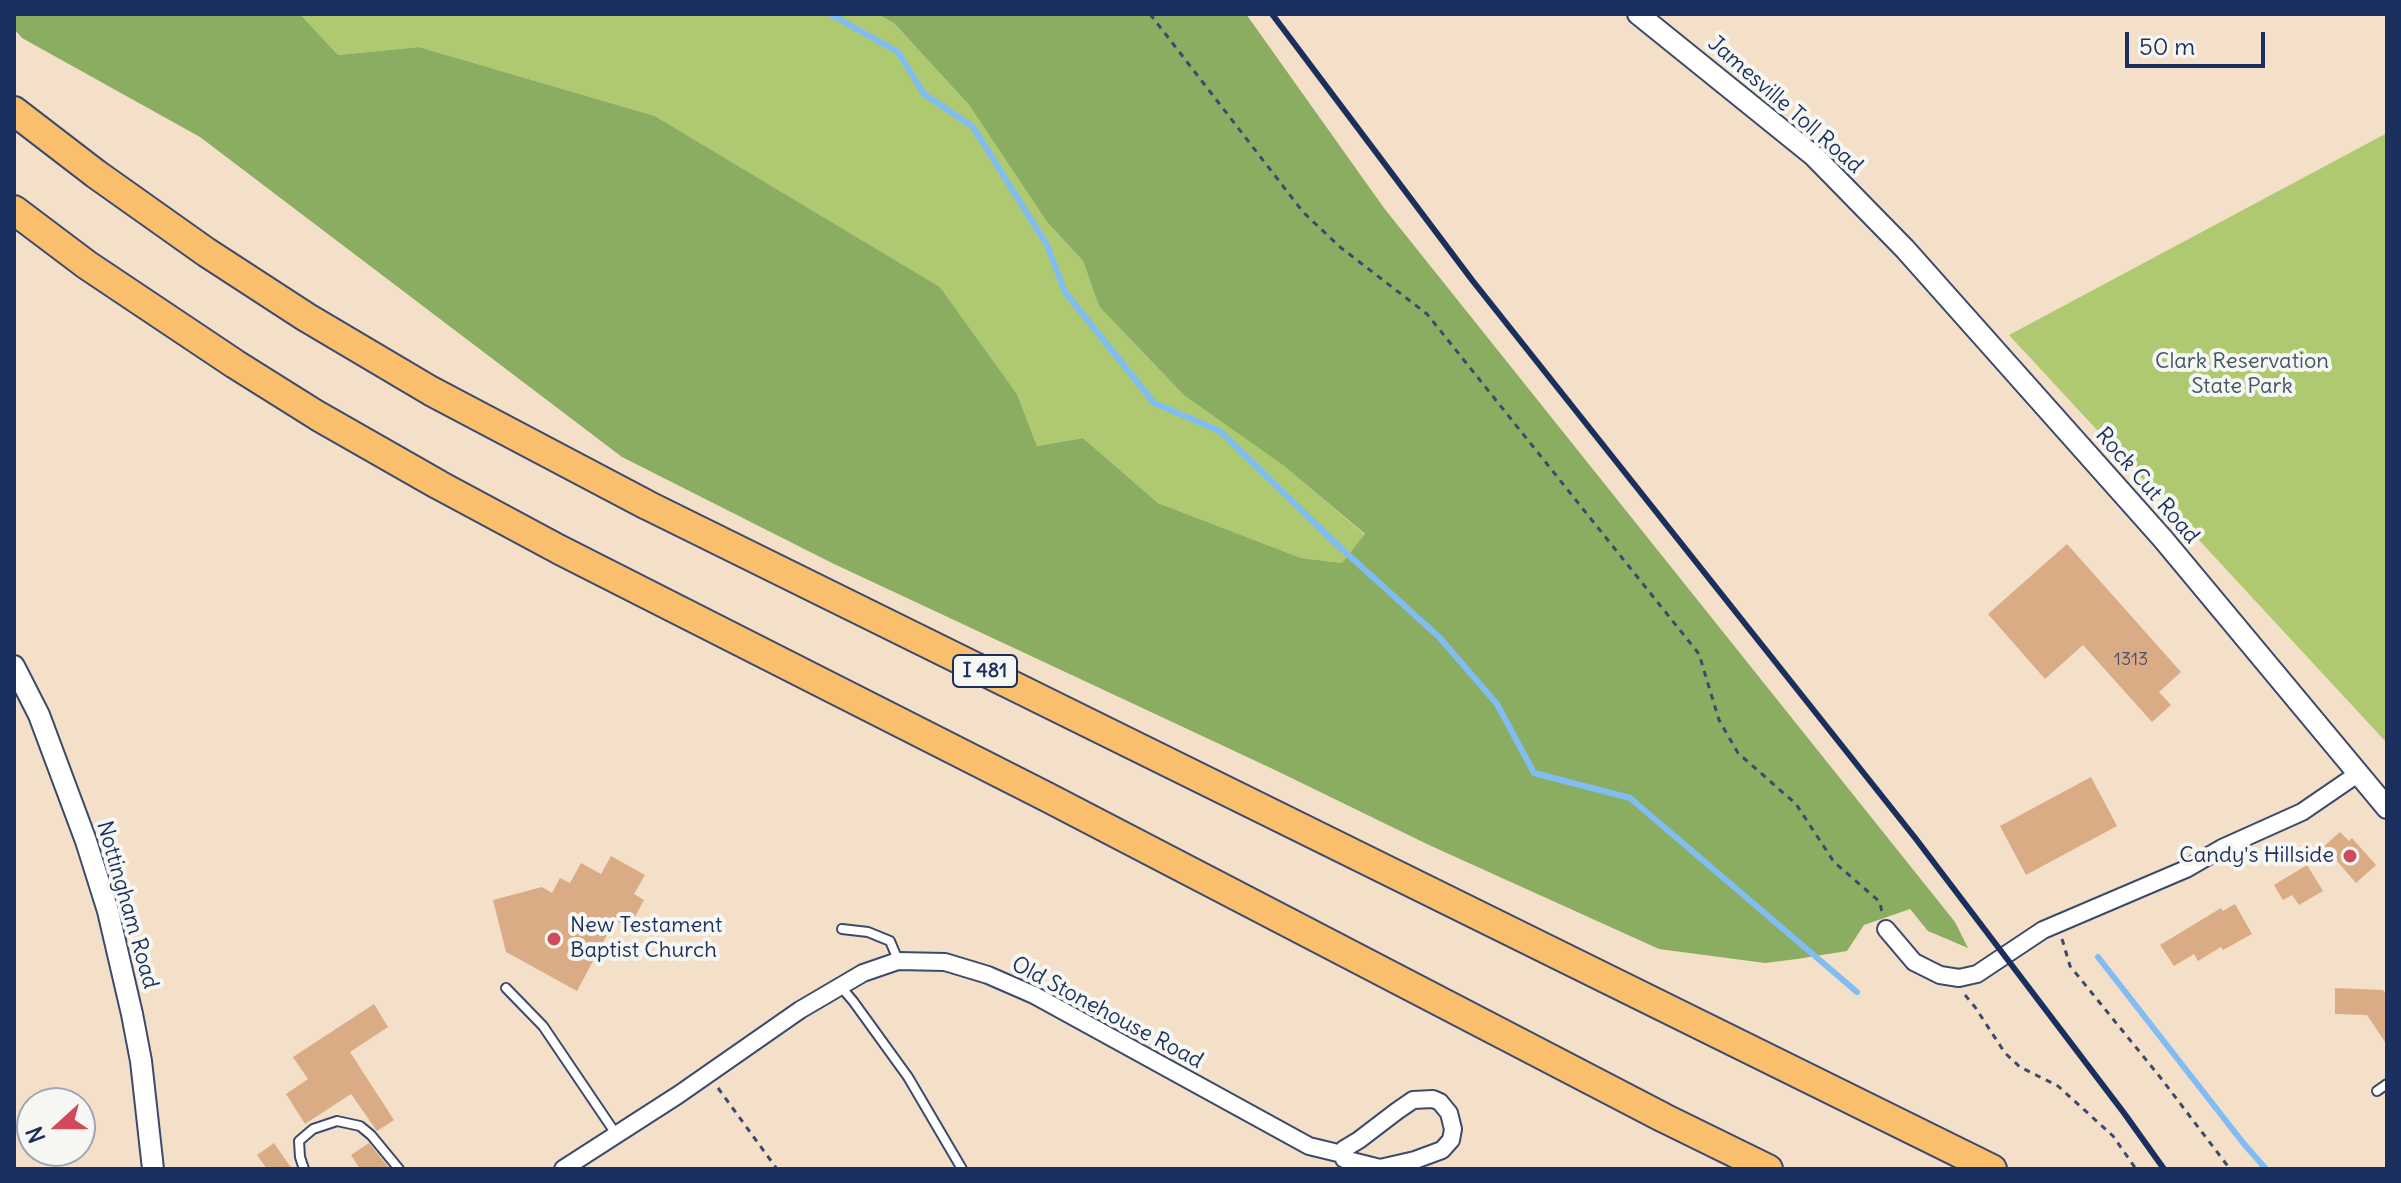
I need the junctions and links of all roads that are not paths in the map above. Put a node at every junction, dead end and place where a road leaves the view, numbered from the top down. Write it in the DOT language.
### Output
graph roads {
  1 [pos="1638,14"];
  2 [pos="14,111"];
  3 [pos="1861,205"];
  4 [pos="14,210"];
  5 [pos="14,666"];
  6 [pos="2359,773"];
  7 [pos="2387,808"];
  8 [pos="842,929"];
  9 [pos="1886,929"];
  10 [pos="898,961"];
  11 [pos="840,987"];
  12 [pos="506,988"];
  13 [pos="2387,1084"];
  14 [pos="2377,1091"];
  15 [pos="617,1135"];
  16 [pos="1342,1154"];
  17 [pos="153,1169"];
  18 [pos="304,1169"];
  19 [pos="399,1169"];
  20 [pos="563,1169"];
  21 [pos="962,1169"];
  22 [pos="1768,1169"];
  23 [pos="1992,1169"];
  1 -- 3 [label="street, Jamesville Toll Road"];
  2 -- 23 [label="highway, I 481"];
  3 -- 6 [label="street, Rock Cut Road"];
  4 -- 22 [label="highway"];
  5 -- 17 [label="street, Nottingham Road"];
  6 -- 7 [label="street, Rock Cut Road"];
  6 -- 9 [label="street"];
  8 -- 10 [label="lane"];
  10 -- 11 [label="street, Old Stonehouse Road"];
  10 -- 16 [label="street, Old Stonehouse Road"];
  11 -- 15 [label="street, Old Stonehouse Road"];
  11 -- 21 [label="lane"];
  12 -- 15 [label="lane"];
  13 -- 14 [label="lane"];
  15 -- 20 [label="street, Old Stonehouse Road"];
  16 -- 16 [label="street, Old Stonehouse Road"];
  18 -- 19 [label="lane"];
}
